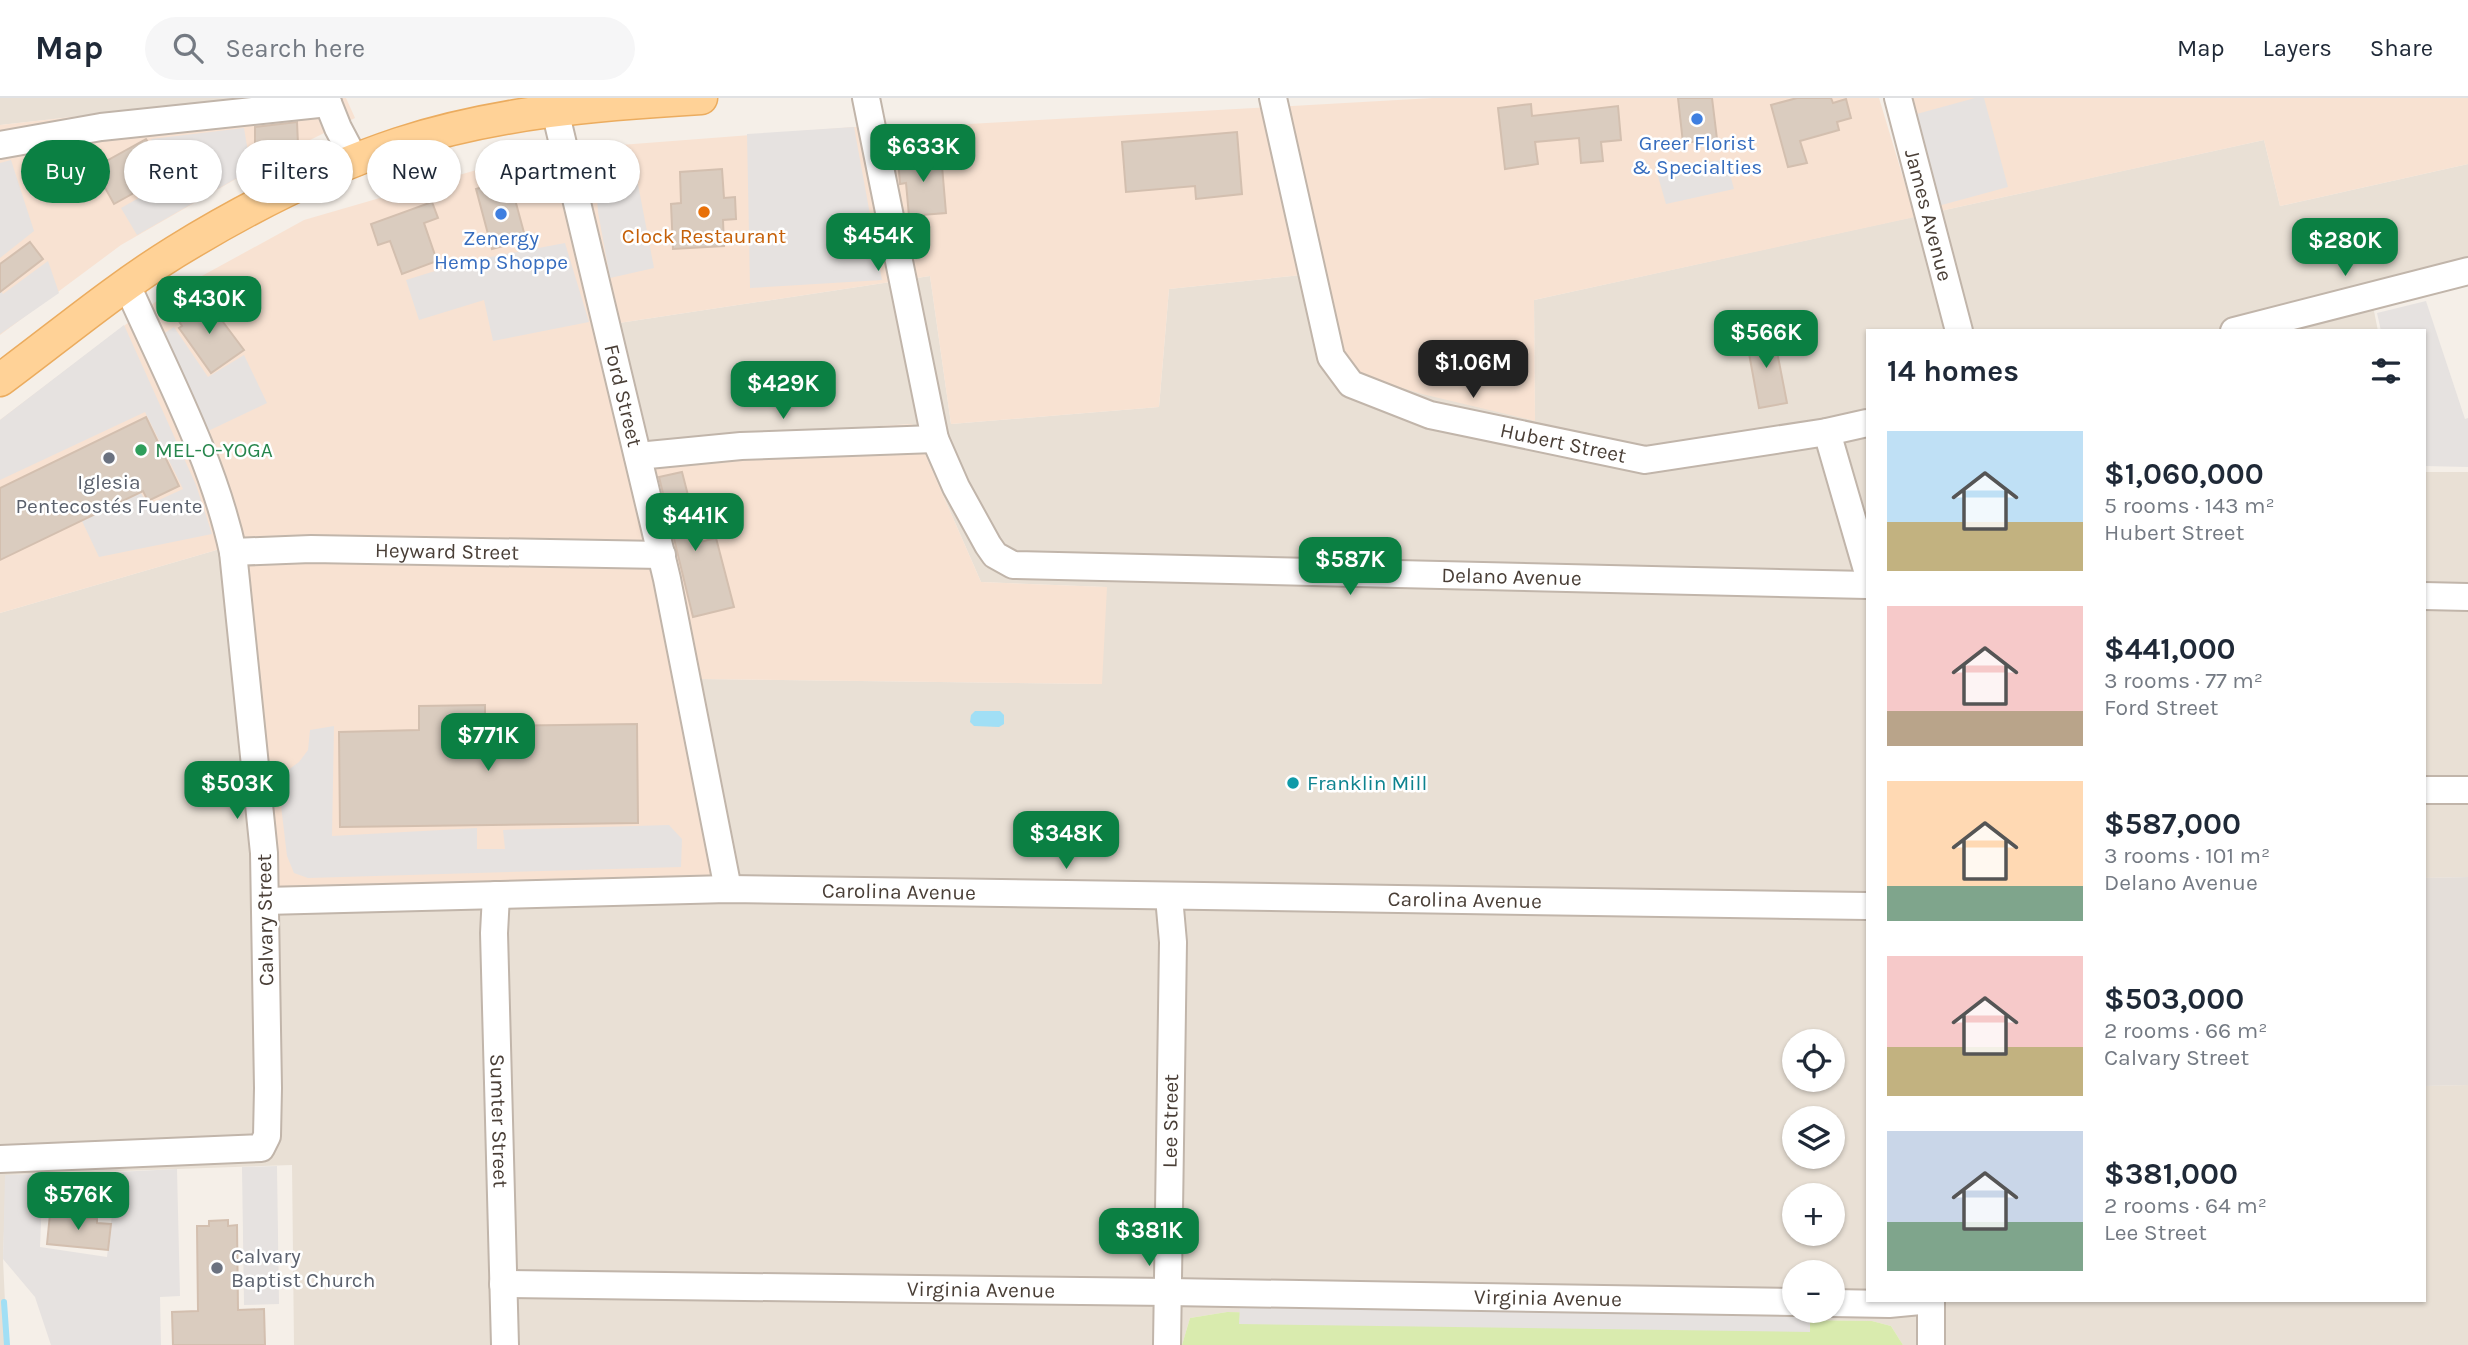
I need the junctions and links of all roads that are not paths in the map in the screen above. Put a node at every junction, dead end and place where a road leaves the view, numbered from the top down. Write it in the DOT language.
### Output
graph roads {
  1 [pos="701,98"];
  2 [pos="866,98"];
  3 [pos="1273,98"];
  4 [pos="1898,98"];
  5 [pos="328,101"];
  6 [pos="554,104"];
  7 [pos="0,145"];
  8 [pos="356,162"];
  9 [pos="2468,271"];
  10 [pos="127,285"];
  11 [pos="1958,329"];
  12 [pos="2242,329"];
  13 [pos="0,380"];
  14 [pos="1866,422"];
  15 [pos="1827,432"];
  16 [pos="935,439"];
  17 [pos="638,456"];
  18 [pos="233,552"];
  19 [pos="662,555"];
  20 [pos="1866,567"];
  21 [pos="1866,585"];
  22 [pos="2426,596"];
  23 [pos="2468,597"];
  24 [pos="2426,790"];
  25 [pos="2468,790"];
  26 [pos="728,889"];
  27 [pos="496,895"];
  28 [pos="1169,897"];
  29 [pos="265,901"];
  30 [pos="1866,906"];
  31 [pos="0,1159"];
  32 [pos="503,1284"];
  33 [pos="1168,1292"];
  34 [pos="1782,1302"];
  35 [pos="1910,1302"];
  36 [pos="1931,1302"];
  37 [pos="1845,1303"];
  38 [pos="505,1345"];
  39 [pos="1167,1345"];
  40 [pos="1931,1345"];
  1 -- 6 [label="main road"];
  2 -- 16 [label="street, Delano Avenue"];
  3 -- 15 [label="street, Hubert Street"];
  4 -- 11 [label="street, James Avenue"];
  5 -- 7 [label="street"];
  5 -- 8 [label="street"];
  6 -- 8 [label="main road"];
  6 -- 17 [label="street, Ford Street"];
  8 -- 10 [label="main road"];
  9 -- 12 [label="street"];
  10 -- 13 [label="main road"];
  10 -- 18 [label="street, Calvary Street"];
  14 -- 15 [label="street, Hubert Street"];
  15 -- 20 [label="street"];
  16 -- 17 [label="street"];
  16 -- 21 [label="street, Delano Avenue"];
  17 -- 19 [label="street, Ford Street"];
  18 -- 19 [label="street, Heyward Street"];
  18 -- 29 [label="street, Calvary Street"];
  19 -- 26 [label="street, Ford Street"];
  22 -- 23 [label="street"];
  24 -- 25 [label="street"];
  26 -- 27 [label="street, Carolina Avenue"];
  26 -- 28 [label="street, Carolina Avenue"];
  27 -- 29 [label="street, Carolina Avenue"];
  27 -- 32 [label="street, Sumter Street"];
  28 -- 30 [label="street, Carolina Avenue"];
  28 -- 33 [label="street, Lee Street"];
  29 -- 31 [label="street, Calvary Street"];
  32 -- 33 [label="street, Virginia Avenue"];
  32 -- 38 [label="street, Sumter Street"];
  33 -- 34 [label="street, Virginia Avenue"];
  33 -- 39 [label="street, Lee Street"];
  35 -- 37 [label="street"];
  36 -- 40 [label="street"];
}
